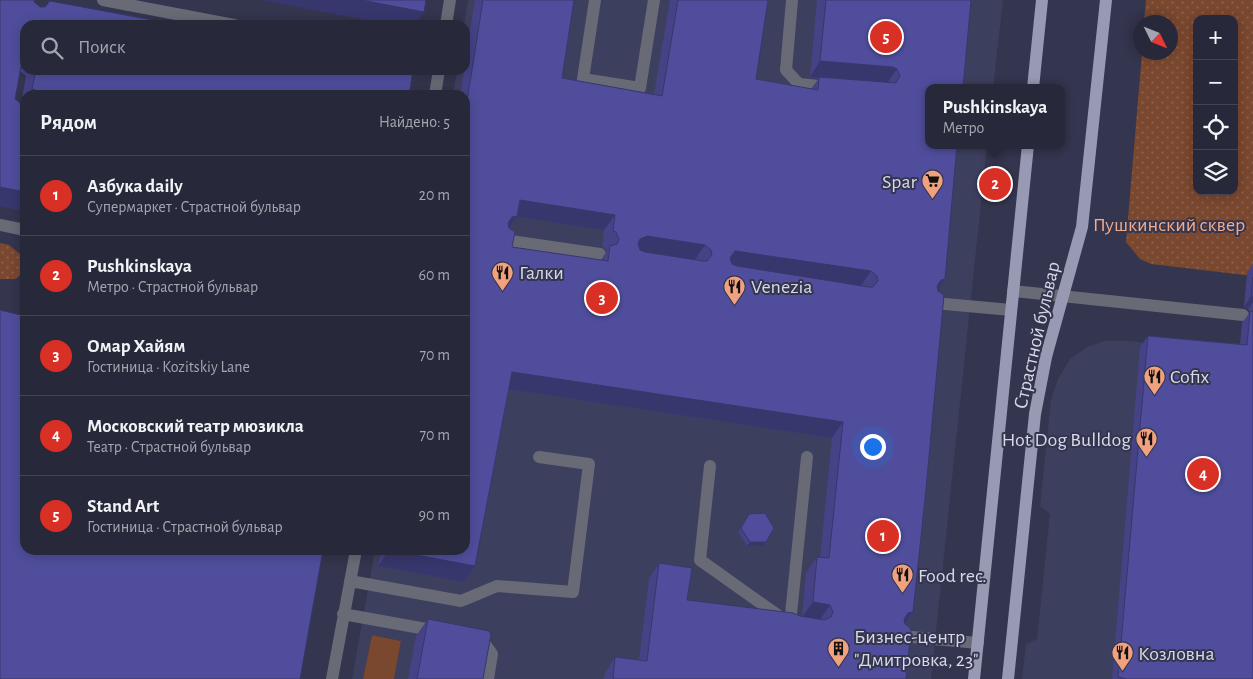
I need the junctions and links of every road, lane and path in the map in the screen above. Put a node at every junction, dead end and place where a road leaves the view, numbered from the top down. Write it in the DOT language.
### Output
graph roads {
  1 [pos="103,0"];
  2 [pos="450,0"];
  3 [pos="595,0"];
  4 [pos="654,0"];
  5 [pos="792,0"];
  6 [pos="1042,0"];
  7 [pos="1106,0"];
  8 [pos="208,20"];
  9 [pos="447,20"];
  10 [pos="438,75"];
  11 [pos="1034,84"];
  12 [pos="844,88"];
  13 [pos="436,90"];
  14 [pos="1028,149"];
  15 [pos="0,225"];
  16 [pos="20,229"];
  17 [pos="505,240"];
  18 [pos="600,254"];
  19 [pos="1014,291"];
  20 [pos="1063,296"];
  21 [pos="934,303"];
  22 [pos="1011,310"];
  23 [pos="1243,315"];
  24 [pos="538,457"];
  25 [pos="807,457"];
  26 [pos="710,466"];
  27 [pos="355,555"];
  28 [pos="350,581"];
  29 [pos="343,614"];
  30 [pos="790,624"];
  31 [pos="806,626"];
  32 [pos="445,633"];
  33 [pos="464,636"];
  34 [pos="902,636"];
  35 [pos="978,643"];
  36 [pos="332,679"];
  37 [pos="488,679"];
  38 [pos="974,679"];
  39 [pos="1008,679"];
  1 -- 8 [label="street"];
  2 -- 9 [label="street"];
  3 -- 4 [label="street"];
  5 -- 12 [label="street"];
  6 -- 11 [label="main road"];
  7 -- 20 [label="main road, Страстной бульвар"];
  10 -- 13 [label="street"];
  14 -- 19 [label="main road, Страстной бульвар"];
  15 -- 16 [label="street"];
  17 -- 18 [label="street"];
  19 -- 20 [label="street"];
  19 -- 22 [label="main road, Страстной бульвар"];
  20 -- 23 [label="street"];
  20 -- 39 [label="main road, Страстной бульвар"];
  21 -- 22 [label="street"];
  22 -- 35 [label="main road, Страстной бульвар"];
  24 -- 28 [label="street"];
  25 -- 30 [label="street"];
  26 -- 30 [label="street"];
  27 -- 28 [label="street"];
  28 -- 29 [label="street"];
  29 -- 32 [label="street"];
  29 -- 36 [label="street"];
  30 -- 31 [label="street"];
  33 -- 37 [label="street"];
  34 -- 35 [label="street"];
  35 -- 38 [label="main road, Страстной бульвар"];
}
